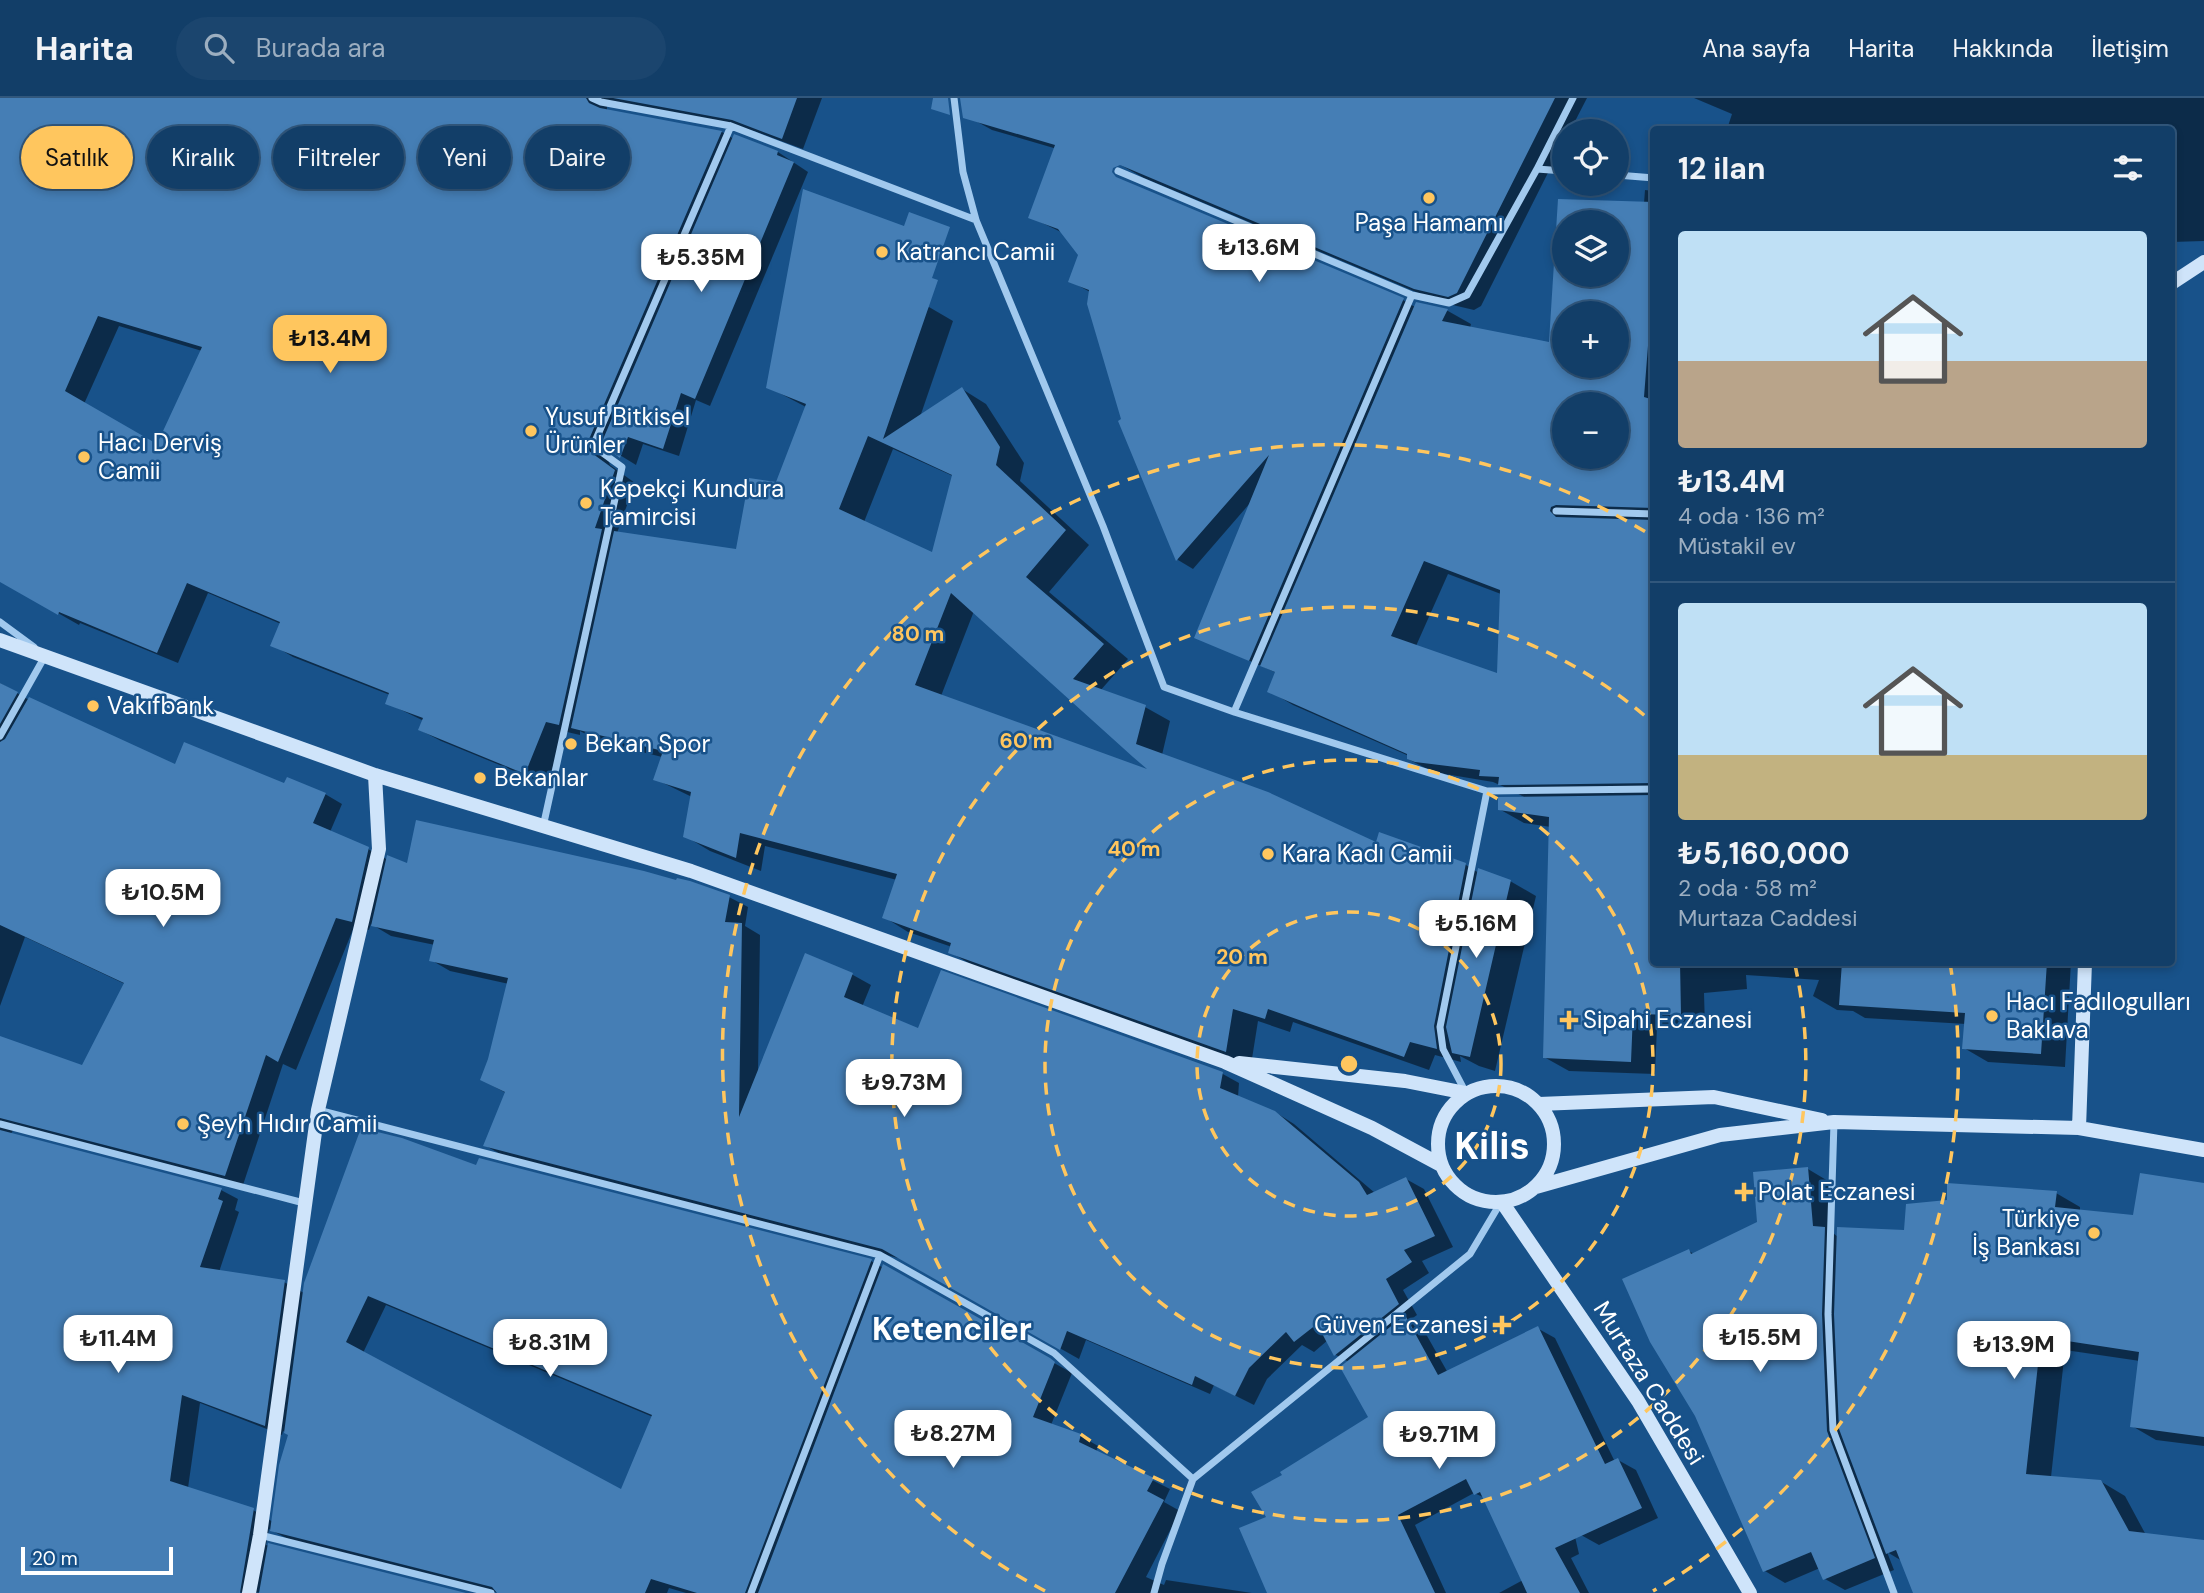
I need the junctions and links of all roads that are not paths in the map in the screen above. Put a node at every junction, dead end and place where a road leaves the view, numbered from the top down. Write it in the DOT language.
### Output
graph roads {
  1 [pos="592,98"];
  2 [pos="954,98"];
  3 [pos="1573,98"];
  4 [pos="601,100"];
  5 [pos="731,126"];
  6 [pos="1537,169"];
  7 [pos="1552,170"];
  8 [pos="1118,171"];
  9 [pos="1629,176"];
  10 [pos="1650,178"];
  11 [pos="976,220"];
  12 [pos="2204,262"];
  13 [pos="2175,282"];
  14 [pos="1412,295"];
  15 [pos="1556,511"];
  16 [pos="1650,514"];
  17 [pos="0,622"];
  18 [pos="0,640"];
  19 [pos="45,656"];
  20 [pos="1234,712"];
  21 [pos="0,736"];
  22 [pos="374,775"];
  23 [pos="1650,789"];
  24 [pos="1487,791"];
  25 [pos="543,828"];
  26 [pos="2085,966"];
  27 [pos="1225,1062"];
  28 [pos="1466,1093"];
  29 [pos="1539,1104"];
  30 [pos="318,1110"];
  31 [pos="1833,1122"];
  32 [pos="0,1124"];
  33 [pos="2080,1128"];
  34 [pos="2204,1150"];
  35 [pos="1441,1165"];
  36 [pos="1536,1187"];
  37 [pos="1502,1202"];
  38 [pos="304,1203"];
  39 [pos="880,1255"];
  40 [pos="1193,1479"];
  41 [pos="260,1535"];
  42 [pos="249,1593"];
  43 [pos="491,1593"];
  44 [pos="751,1593"];
  45 [pos="1154,1593"];
  46 [pos="1749,1593"];
  47 [pos="1894,1593"];
  1 -- 4 [label="street"];
  2 -- 11 [label="street"];
  3 -- 6 [label="street"];
  4 -- 5 [label="street"];
  5 -- 11 [label="street"];
  5 -- 25 [label="street"];
  6 -- 7 [label="street"];
  6 -- 14 [label="street"];
  8 -- 14 [label="street"];
  9 -- 10 [label="street"];
  11 -- 20 [label="street"];
  12 -- 13 [label="main road"];
  14 -- 20 [label="street"];
  15 -- 16 [label="street"];
  17 -- 19 [label="street"];
  18 -- 19 [label="main road"];
  19 -- 21 [label="street"];
  19 -- 22 [label="main road"];
  20 -- 24 [label="street"];
  22 -- 25 [label="main road"];
  22 -- 30 [label="main road"];
  23 -- 24 [label="street"];
  24 -- 28 [label="street"];
  25 -- 27 [label="main road"];
  26 -- 33 [label="main road"];
  27 -- 28 [label="main road"];
  27 -- 35 [label="main road"];
  28 -- 29 [label="main road"];
  28 -- 35 [label="main road"];
  29 -- 31 [label="main road"];
  29 -- 36 [label="main road"];
  30 -- 38 [label="main road"];
  30 -- 39 [label="street"];
  31 -- 33 [label="main road"];
  31 -- 36 [label="main road"];
  31 -- 47 [label="street"];
  32 -- 38 [label="street"];
  33 -- 34 [label="main road"];
  35 -- 37 [label="main road"];
  36 -- 37 [label="main road"];
  37 -- 40 [label="street"];
  37 -- 46 [label="main road, Murtaza Caddesi"];
  38 -- 41 [label="main road"];
  39 -- 40 [label="street"];
  39 -- 44 [label="street"];
  40 -- 45 [label="street"];
  41 -- 42 [label="main road"];
  41 -- 43 [label="street"];
}
